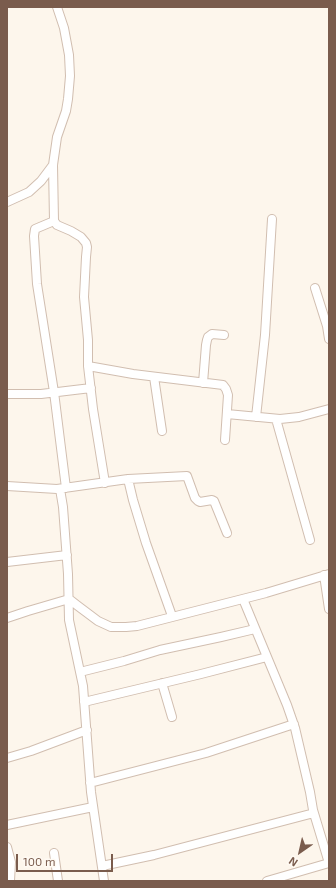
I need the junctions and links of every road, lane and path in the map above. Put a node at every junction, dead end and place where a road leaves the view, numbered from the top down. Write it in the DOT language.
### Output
graph roads {
  1 [pos="57,7"];
  2 [pos="53,165"];
  3 [pos="7,202"];
  4 [pos="272,218"];
  5 [pos="54,221"];
  6 [pos="315,288"];
  7 [pos="224,335"];
  8 [pos="329,339"];
  9 [pos="88,366"];
  10 [pos="154,377"];
  11 [pos="203,383"];
  12 [pos="91,388"];
  13 [pos="54,392"];
  14 [pos="7,394"];
  15 [pos="329,409"];
  16 [pos="227,414"];
  17 [pos="256,417"];
  18 [pos="276,419"];
  19 [pos="162,431"];
  20 [pos="225,440"];
  21 [pos="128,479"];
  22 [pos="105,483"];
  23 [pos="7,486"];
  24 [pos="63,489"];
  25 [pos="227,533"];
  26 [pos="310,540"];
  27 [pos="66,555"];
  28 [pos="7,562"];
  29 [pos="326,575"];
  30 [pos="243,599"];
  31 [pos="68,600"];
  32 [pos="329,609"];
  33 [pos="172,616"];
  34 [pos="7,618"];
  35 [pos="255,628"];
  36 [pos="267,657"];
  37 [pos="80,672"];
  38 [pos="162,683"];
  39 [pos="84,702"];
  40 [pos="172,717"];
  41 [pos="294,724"];
  42 [pos="87,730"];
  43 [pos="7,758"];
  44 [pos="90,783"];
  45 [pos="93,807"];
  46 [pos="314,813"];
  47 [pos="7,825"];
  48 [pos="7,847"];
  49 [pos="54,853"];
  50 [pos="329,863"];
  51 [pos="102,866"];
  52 [pos="10,881"];
  53 [pos="58,881"];
  54 [pos="104,881"];
  55 [pos="268,881"];
  1 -- 2 [label="street"];
  2 -- 3 [label="street"];
  2 -- 5 [label="street"];
  4 -- 17 [label="street"];
  5 -- 9 [label="street"];
  5 -- 13 [label="street"];
  6 -- 8 [label="street"];
  7 -- 11 [label="street"];
  9 -- 10 [label="street"];
  9 -- 12 [label="street"];
  10 -- 11 [label="street"];
  10 -- 19 [label="street"];
  11 -- 16 [label="street"];
  12 -- 13 [label="street"];
  12 -- 22 [label="street"];
  13 -- 14 [label="street"];
  13 -- 24 [label="street"];
  15 -- 18 [label="street"];
  16 -- 17 [label="street"];
  16 -- 20 [label="street"];
  17 -- 18 [label="street"];
  18 -- 26 [label="street"];
  21 -- 22 [label="street"];
  21 -- 25 [label="street"];
  21 -- 33 [label="street"];
  22 -- 24 [label="street"];
  23 -- 24 [label="street"];
  24 -- 27 [label="street"];
  27 -- 28 [label="street"];
  27 -- 31 [label="street"];
  29 -- 30 [label="street"];
  29 -- 32 [label="street"];
  30 -- 33 [label="street"];
  30 -- 35 [label="street"];
  31 -- 33 [label="street"];
  31 -- 34 [label="street"];
  31 -- 37 [label="street"];
  35 -- 36 [label="street"];
  35 -- 37 [label="street"];
  36 -- 38 [label="street"];
  36 -- 41 [label="street"];
  37 -- 39 [label="street"];
  38 -- 39 [label="street"];
  38 -- 40 [label="street"];
  39 -- 42 [label="street"];
  41 -- 44 [label="street"];
  41 -- 46 [label="street"];
  42 -- 43 [label="street"];
  42 -- 44 [label="street"];
  44 -- 45 [label="street"];
  45 -- 47 [label="street"];
  45 -- 51 [label="street"];
  46 -- 50 [label="street"];
  46 -- 51 [label="street"];
  48 -- 52 [label="street"];
  49 -- 53 [label="street"];
  50 -- 55 [label="street"];
  51 -- 54 [label="street"];
}
